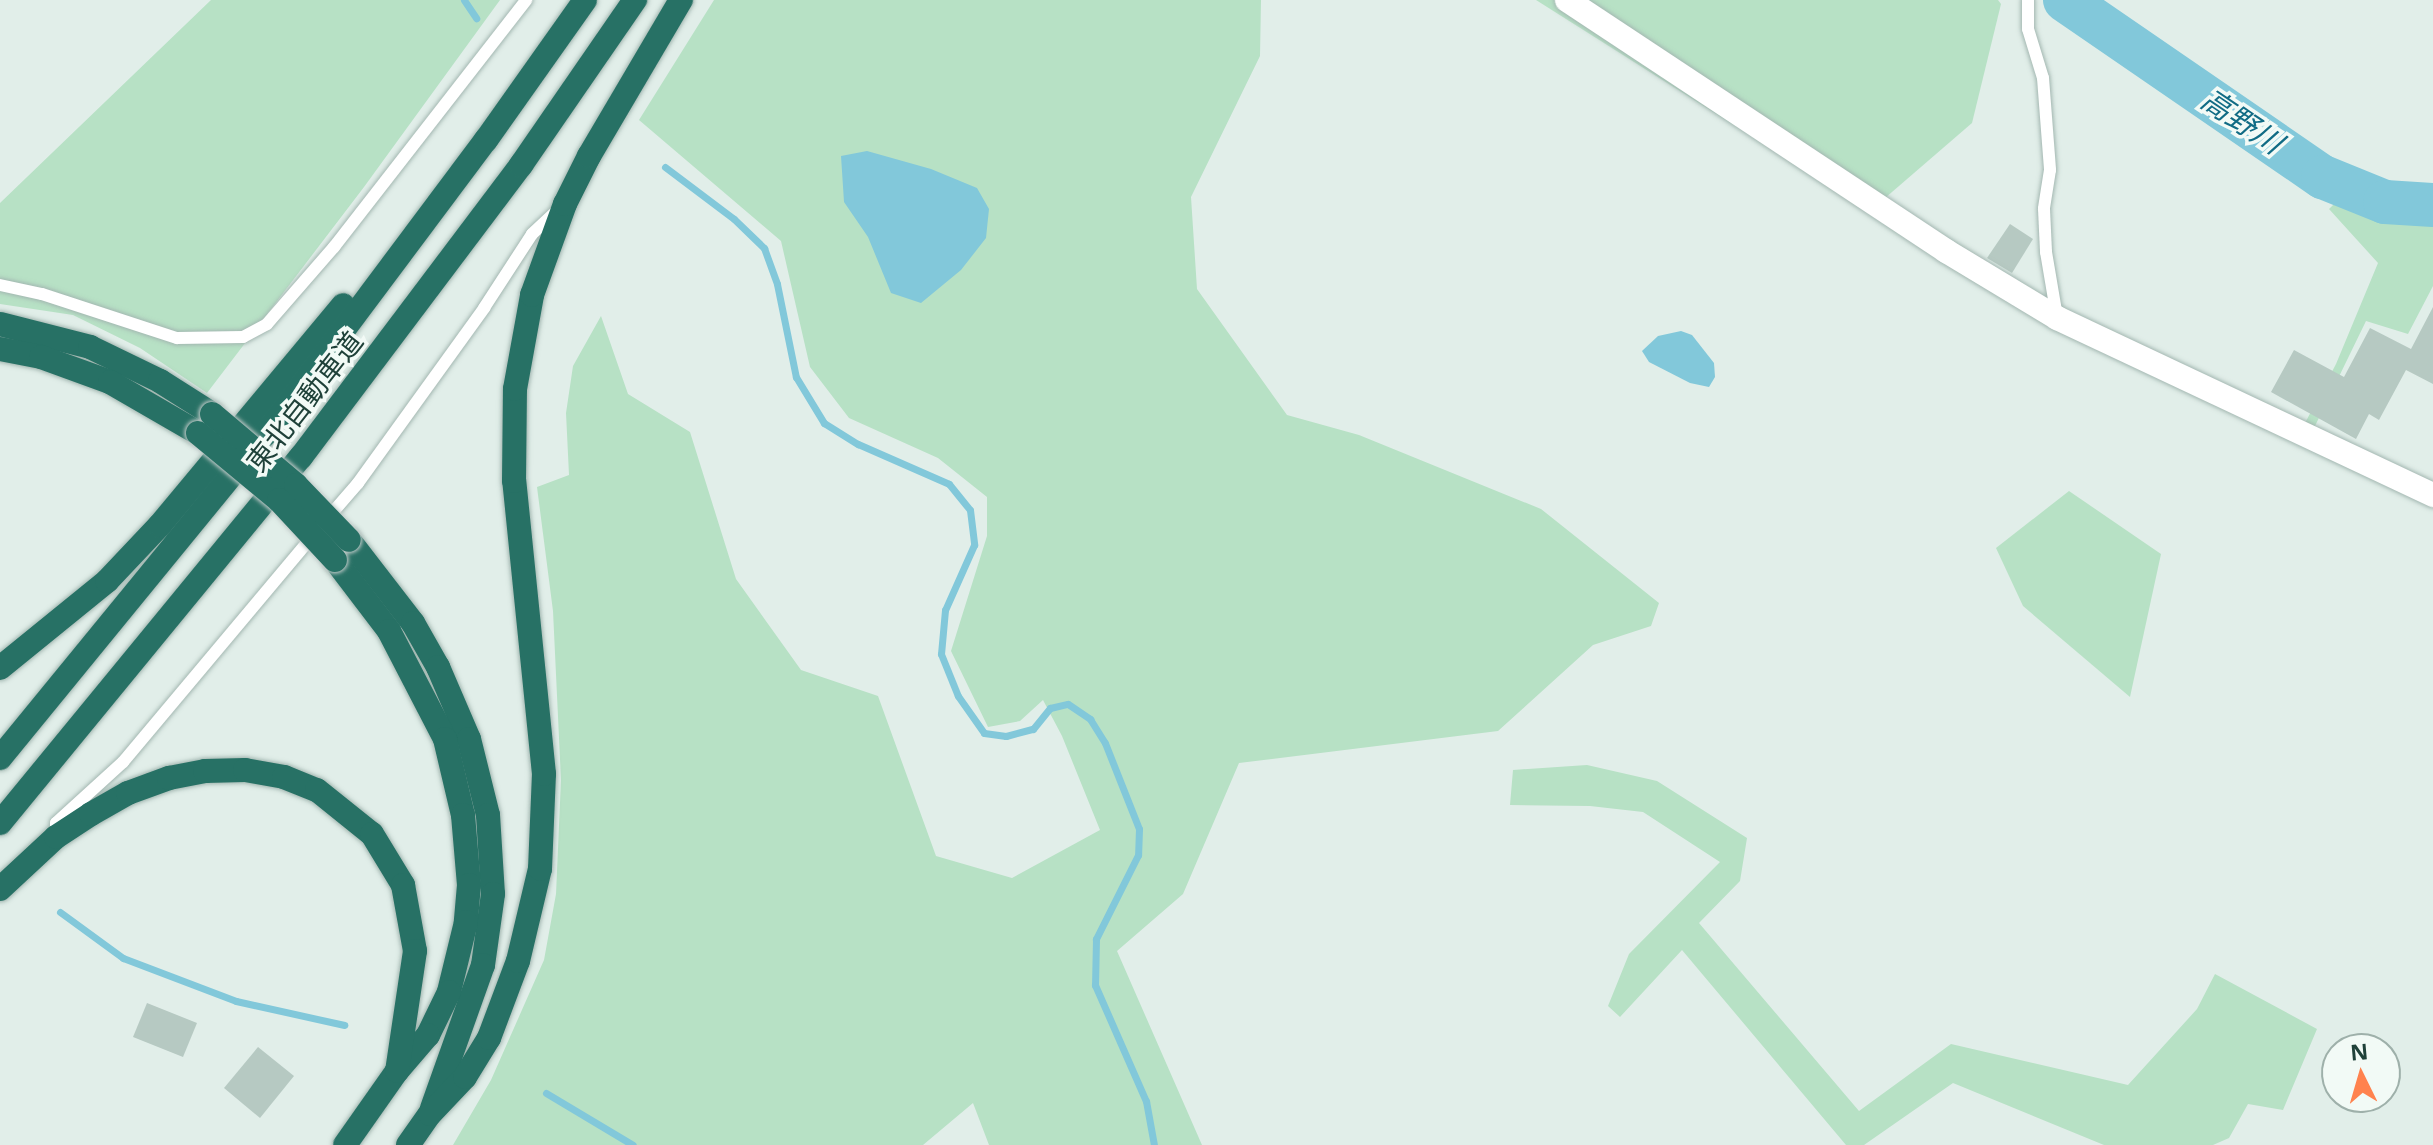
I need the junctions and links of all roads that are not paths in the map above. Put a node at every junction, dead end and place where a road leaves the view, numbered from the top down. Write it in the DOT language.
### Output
graph roads {
  1 [pos="526,0"];
  2 [pos="585,0"];
  3 [pos="635,0"];
  4 [pos="681,0"];
  5 [pos="1567,0"];
  6 [pos="2027,3"];
  7 [pos="486,140"];
  8 [pos="565,204"];
  9 [pos="0,285"];
  10 [pos="2057,318"];
  11 [pos="0,324"];
  12 [pos="0,349"];
  13 [pos="205,424"];
  14 [pos="2433,495"];
  15 [pos="0,668"];
  16 [pos="0,758"];
  17 [pos="0,823"];
  18 [pos="56,837"];
  19 [pos="0,889"];
  20 [pos="397,1071"];
  21 [pos="430,1114"];
  22 [pos="345,1145"];
  23 [pos="408,1145"];
  1 -- 9 [label="lane"];
  2 -- 7 [label="highway, 東北自動車道"];
  3 -- 17 [label="highway, 東北自動車道"];
  4 -- 8 [label="highway"];
  5 -- 10 [label="street"];
  6 -- 10 [label="lane"];
  7 -- 15 [label="highway"];
  7 -- 16 [label="highway, 東北自動車道"];
  8 -- 18 [label="lane"];
  8 -- 21 [label="highway"];
  10 -- 14 [label="street"];
  11 -- 13 [label="highway"];
  12 -- 13 [label="highway"];
  13 -- 20 [label="highway, bridge"];
  13 -- 21 [label="highway, bridge"];
  18 -- 19 [label="highway"];
  18 -- 20 [label="highway"];
  20 -- 22 [label="highway"];
  21 -- 23 [label="highway"];
}
